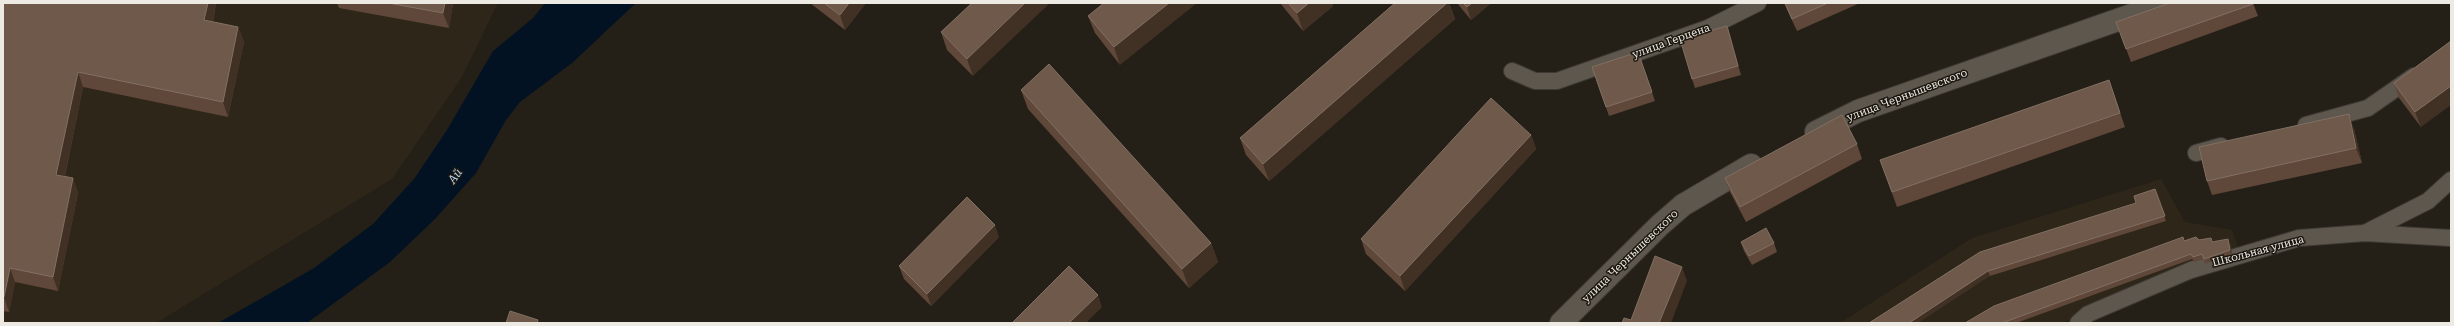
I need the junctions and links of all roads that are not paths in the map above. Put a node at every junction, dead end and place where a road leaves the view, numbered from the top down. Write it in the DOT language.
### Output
graph roads {
  1 [pos="1758,3"];
  2 [pos="2166,3"];
  3 [pos="2426,67"];
  4 [pos="1512,71"];
  5 [pos="2293,128"];
  6 [pos="1797,141"];
  7 [pos="2233,143"];
  8 [pos="2196,153"];
  9 [pos="1770,155"];
  10 [pos="2451,180"];
  11 [pos="2365,233"];
  12 [pos="2451,238"];
  13 [pos="1561,323"];
  14 [pos="2078,323"];
  1 -- 4 [label="street, улица Герцена"];
  2 -- 6 [label="main road, улица Чернышевского"];
  3 -- 5 [label="street"];
  7 -- 8 [label="street"];
  9 -- 13 [label="main road, улица Чернышевского"];
  10 -- 11 [label="street"];
  11 -- 12 [label="street, Школьная улица"];
  11 -- 14 [label="street, Школьная улица"];
}
